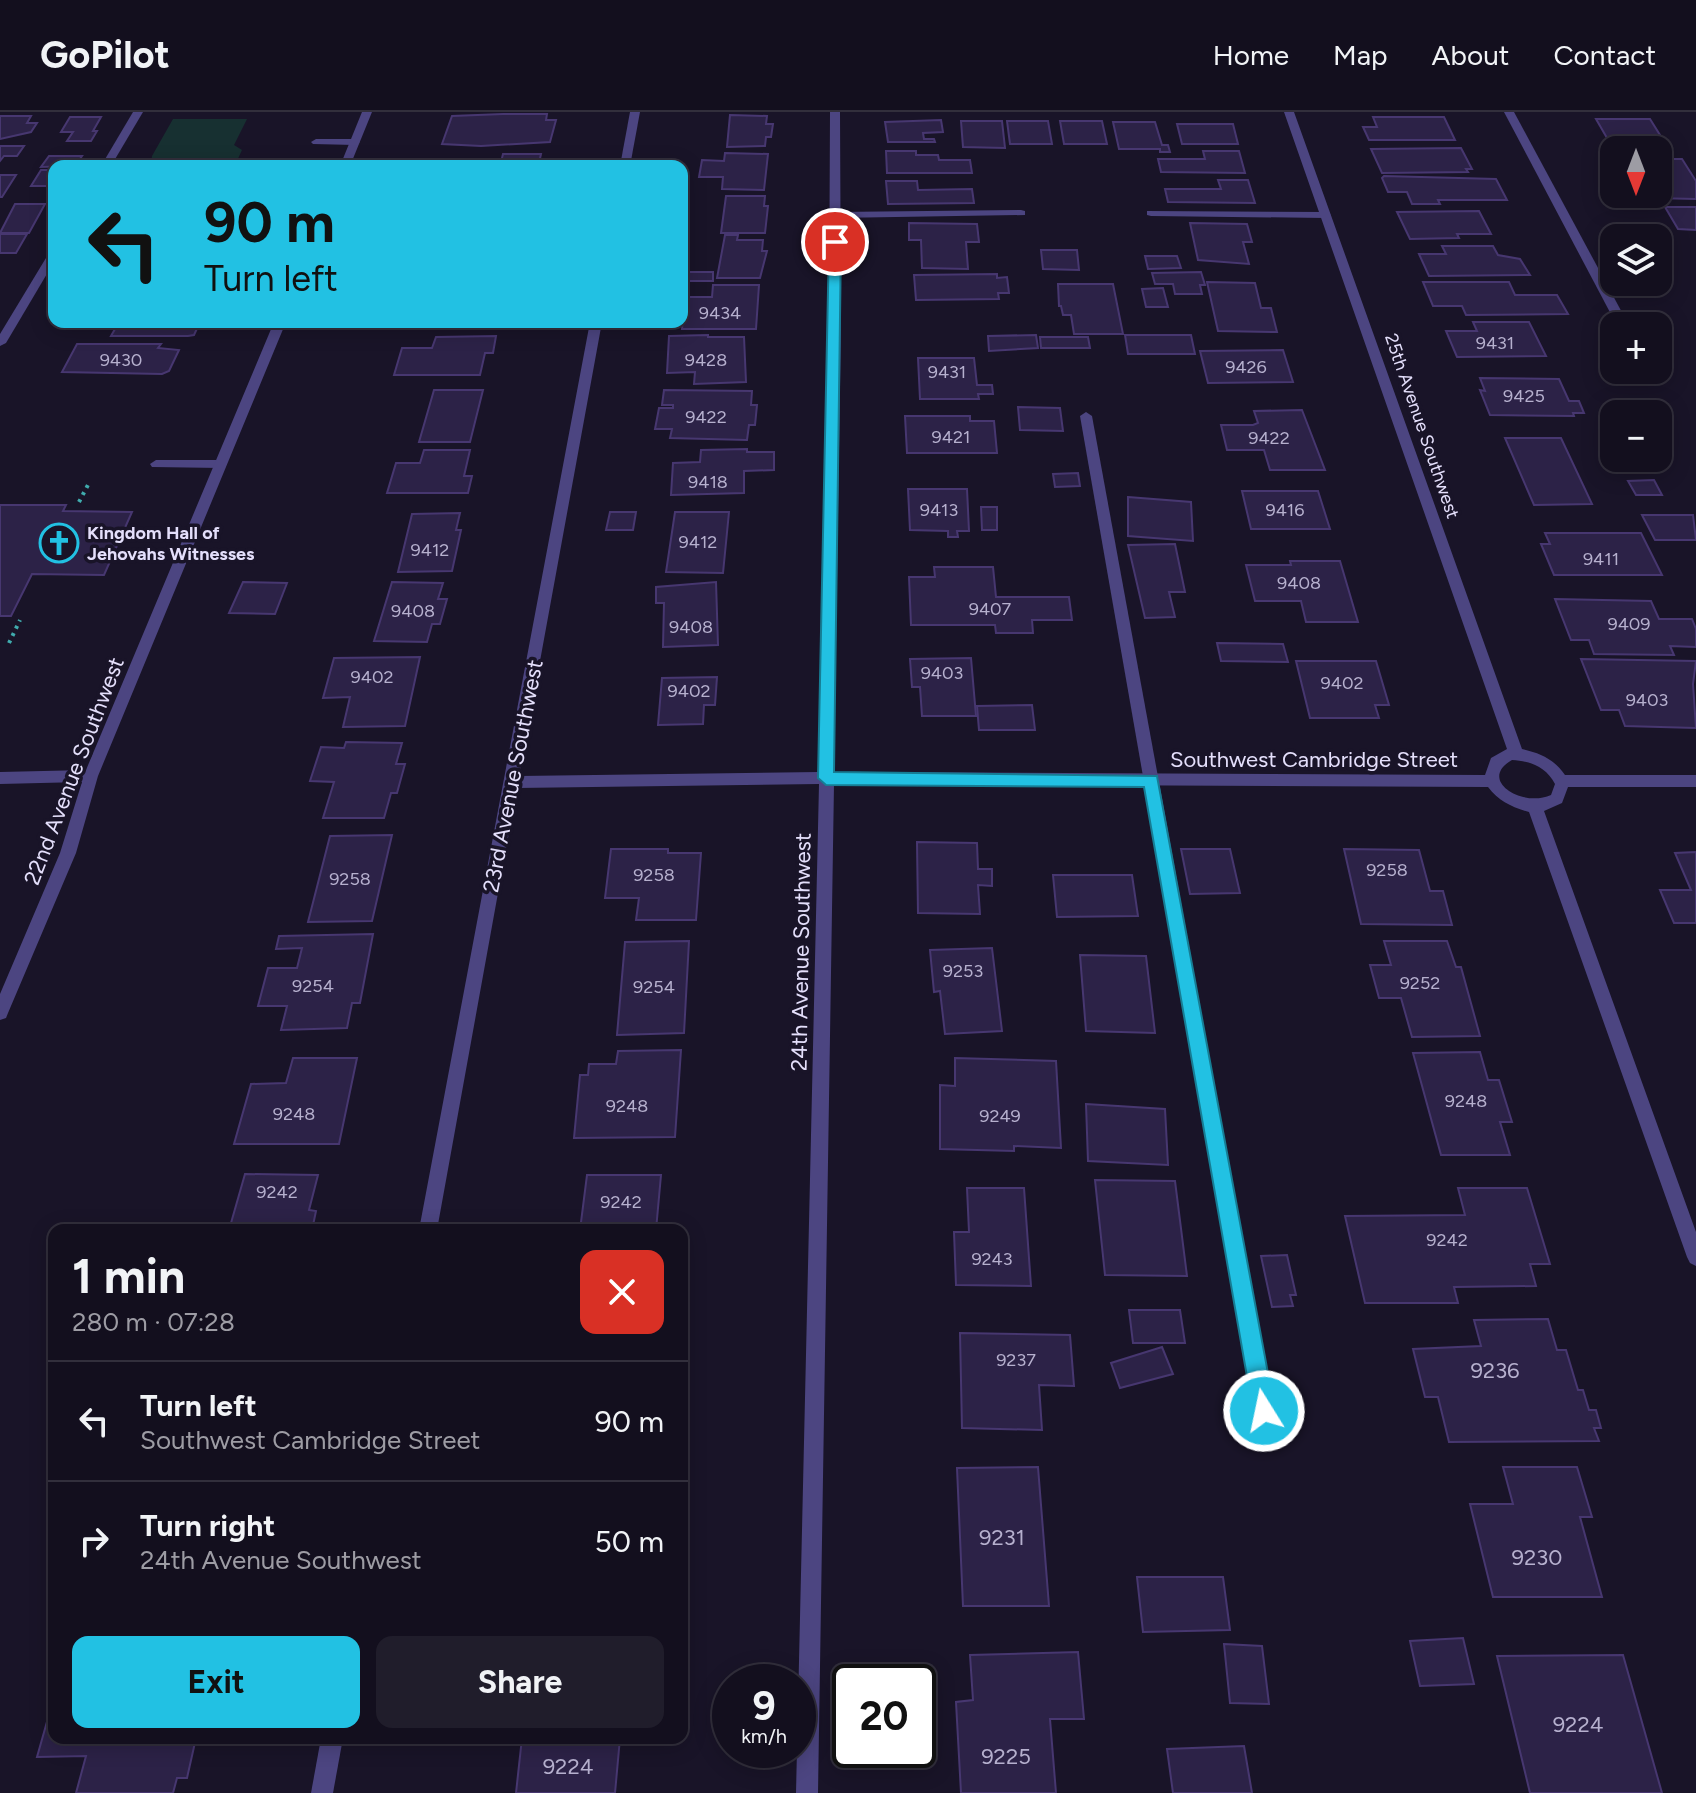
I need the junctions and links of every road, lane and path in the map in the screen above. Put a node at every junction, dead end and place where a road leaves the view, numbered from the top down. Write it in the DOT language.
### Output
graph roads {
  1 [pos="138,112"];
  2 [pos="367,112"];
  3 [pos="635,112"];
  4 [pos="835,112"];
  5 [pos="1289,112"];
  6 [pos="1509,112"];
  7 [pos="316,142"];
  8 [pos="355,142"];
  9 [pos="110,160"];
  10 [pos="348,160"];
  11 [pos="626,160"];
  12 [pos="1021,213"];
  13 [pos="1151,213"];
  14 [pos="835,215"];
  15 [pos="1326,215"];
  16 [pos="48,263"];
  17 [pos="1616,312"];
  18 [pos="278,328"];
  19 [pos="595,328"];
  20 [pos="0,343"];
  21 [pos="1086,416"];
  22 [pos="156,464"];
  23 [pos="221,464"];
  24 [pos="89,483"];
  25 [pos="79,502"];
  26 [pos="20,620"];
  27 [pos="9,643"];
  28 [pos="1516,754"];
  29 [pos="91,776"];
  30 [pos="0,778"];
  31 [pos="826,778"];
  32 [pos="1151,780"];
  33 [pos="1492,781"];
  34 [pos="1560,781"];
  35 [pos="1696,781"];
  36 [pos="512,782"];
  37 [pos="1535,807"];
  38 [pos="0,1013"];
  39 [pos="429,1224"];
  40 [pos="1696,1257"];
  41 [pos="1264,1411"];
  42 [pos="331,1744"];
  43 [pos="322,1793"];
  44 [pos="807,1793"];
  1 -- 9 [label="street"];
  2 -- 8 [label="street"];
  3 -- 11 [label="street"];
  4 -- 14 [label="street, 24th Avenue Southwest"];
  5 -- 15 [label="street, 25th Avenue Southwest"];
  6 -- 17 [label="street"];
  7 -- 8 [label="street"];
  8 -- 10 [label="street"];
  12 -- 14 [label="street"];
  13 -- 15 [label="street"];
  14 -- 31 [label="street, 24th Avenue Southwest"];
  15 -- 28 [label="street, 25th Avenue Southwest"];
  16 -- 20 [label="street"];
  18 -- 23 [label="street, 22nd Avenue Southwest"];
  19 -- 36 [label="street, 23rd Avenue Southwest"];
  21 -- 32 [label="street"];
  22 -- 23 [label="street"];
  23 -- 29 [label="street, 22nd Avenue Southwest"];
  24 -- 25 [label="path"];
  26 -- 27 [label="path"];
  28 -- 33 [label="street"];
  28 -- 34 [label="street"];
  29 -- 30 [label="street"];
  29 -- 38 [label="street, 22nd Avenue Southwest"];
  31 -- 32 [label="street, Southwest Cambridge Street"];
  31 -- 36 [label="street, Southwest Cambridge Street"];
  31 -- 44 [label="street, 24th Avenue Southwest"];
  32 -- 33 [label="street, Southwest Cambridge Street"];
  32 -- 41 [label="street"];
  33 -- 37 [label="street"];
  34 -- 35 [label="street"];
  34 -- 37 [label="street"];
  36 -- 39 [label="street, 23rd Avenue Southwest"];
  37 -- 40 [label="street"];
  42 -- 43 [label="street"];
}
